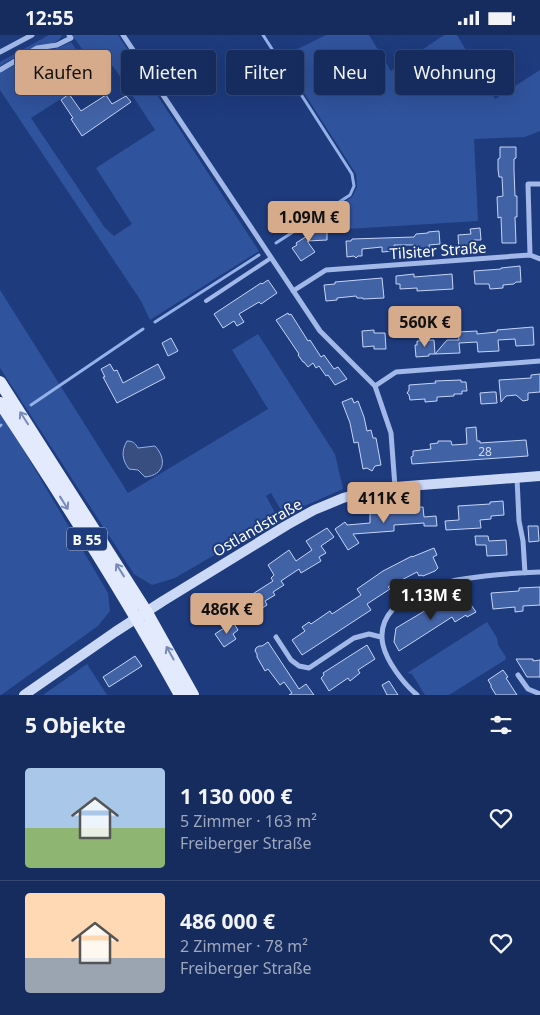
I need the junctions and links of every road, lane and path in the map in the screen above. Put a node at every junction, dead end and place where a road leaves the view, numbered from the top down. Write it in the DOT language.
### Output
graph roads {
  1 [pos="32,35"];
  2 [pos="69,35"];
  3 [pos="123,35"];
  4 [pos="0,52"];
  5 [pos="0,70"];
  6 [pos="540,184"];
  7 [pos="530,255"];
  8 [pos="271,258"];
  9 [pos="540,259"];
  10 [pos="293,291"];
  11 [pos="206,301"];
  12 [pos="540,361"];
  13 [pos="0,381"];
  14 [pos="375,386"];
  15 [pos="0,403"];
  16 [pos="540,477"];
  17 [pos="516,478"];
  18 [pos="395,487"];
  19 [pos="540,572"];
  20 [pos="525,573"];
  21 [pos="141,614"];
  22 [pos="276,637"];
  23 [pos="381,637"];
  24 [pos="518,675"];
  25 [pos="540,694"];
  26 [pos="24,695"];
  27 [pos="180,695"];
  28 [pos="193,695"];
  29 [pos="417,695"];
  1 -- 4 [label="street"];
  2 -- 5 [label="street"];
  3 -- 8 [label="street"];
  6 -- 7 [label="street"];
  7 -- 9 [label="street, Tilsiter Straße"];
  7 -- 10 [label="street, Tilsiter Straße"];
  8 -- 10 [label="street"];
  8 -- 11 [label="lane"];
  10 -- 14 [label="street"];
  12 -- 14 [label="street"];
  21 -- 13 [label="main road, B 55, one-way"];
  14 -- 18 [label="street"];
  15 -- 21 [label="main road, B 55, one-way"];
  16 -- 17 [label="street, Ostlandstraße"];
  17 -- 18 [label="street, Ostlandstraße"];
  17 -- 20 [label="street"];
  18 -- 21 [label="street, Ostlandstraße"];
  19 -- 20 [label="street"];
  20 -- 23 [label="street"];
  21 -- 26 [label="street, Ostlandstraße"];
  21 -- 27 [label="main road, B 55"];
  28 -- 21 [label="main road, B 55, one-way"];
  22 -- 23 [label="street"];
  23 -- 29 [label="street"];
  24 -- 25 [label="street"];
}
